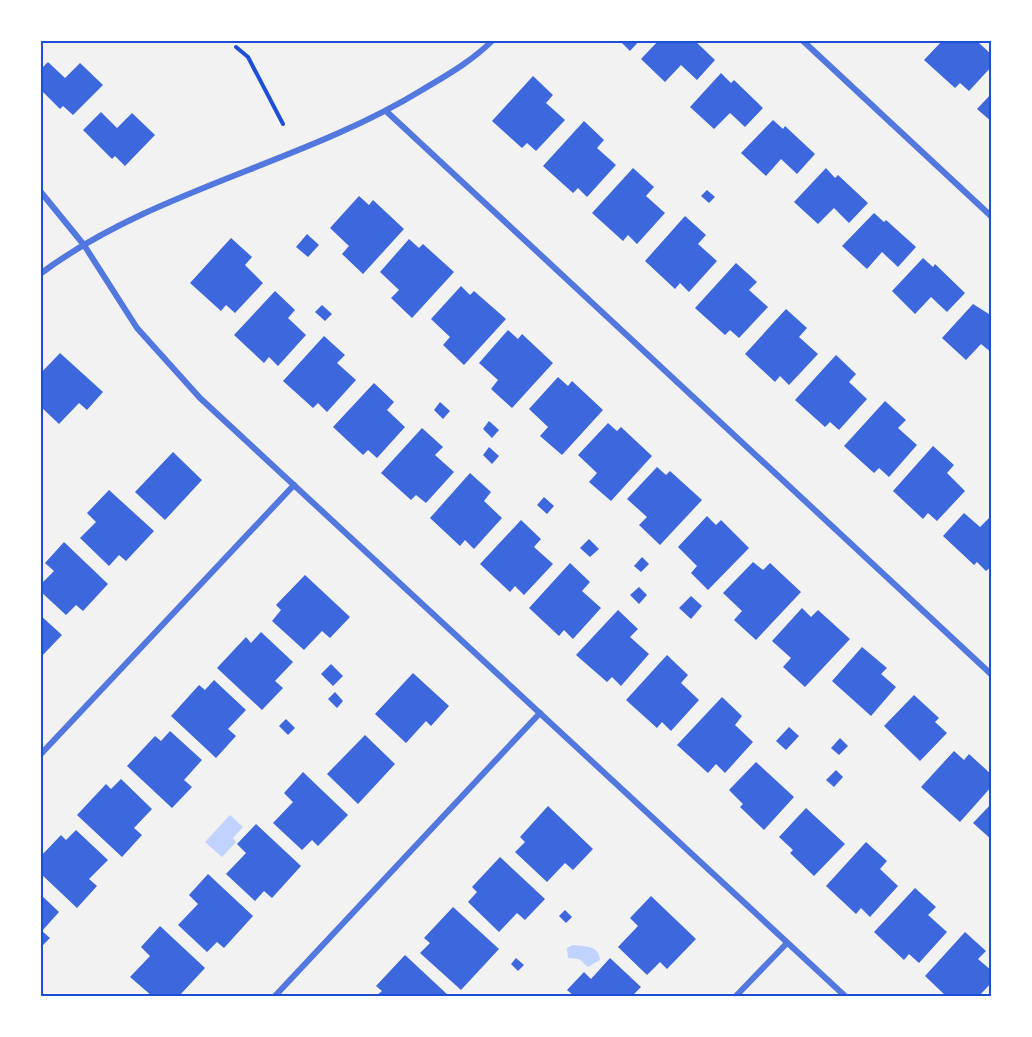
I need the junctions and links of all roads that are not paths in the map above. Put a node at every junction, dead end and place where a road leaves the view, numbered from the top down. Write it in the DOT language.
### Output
graph roads {
  1 [pos="493,40"];
  2 [pos="802,40"];
  3 [pos="386,111"];
  4 [pos="40,191"];
  5 [pos="992,216"];
  6 [pos="84,245"];
  7 [pos="40,274"];
  8 [pos="294,485"];
  9 [pos="992,675"];
  10 [pos="540,714"];
  11 [pos="40,755"];
  12 [pos="787,943"];
  13 [pos="275,996"];
  14 [pos="736,996"];
  15 [pos="845,996"];
  1 -- 3 [label="street"];
  2 -- 5 [label="street"];
  3 -- 6 [label="street"];
  3 -- 9 [label="street"];
  4 -- 6 [label="street"];
  6 -- 7 [label="street"];
  6 -- 8 [label="street"];
  8 -- 10 [label="street"];
  8 -- 11 [label="street"];
  10 -- 12 [label="street"];
  10 -- 13 [label="street"];
  12 -- 14 [label="street"];
  12 -- 15 [label="street"];
}
